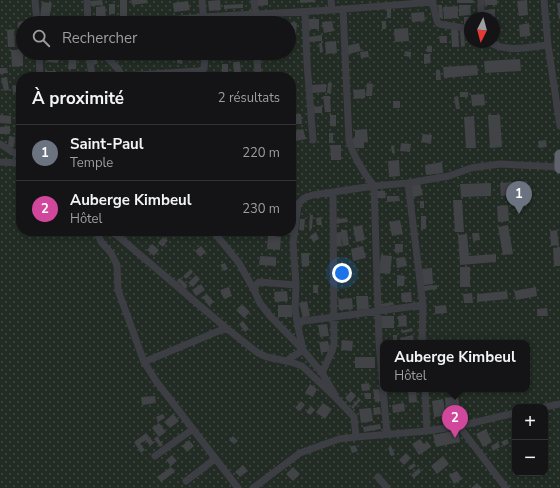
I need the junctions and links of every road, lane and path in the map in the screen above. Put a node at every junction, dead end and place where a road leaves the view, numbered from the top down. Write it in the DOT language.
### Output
graph roads {
  1 [pos="35,0"];
  2 [pos="87,0"];
  3 [pos="202,0"];
  4 [pos="254,0"];
  5 [pos="331,0"];
  6 [pos="481,0"];
  7 [pos="544,0"];
  8 [pos="432,1"];
  9 [pos="343,9"];
  10 [pos="332,10"];
  11 [pos="305,12"];
  12 [pos="481,12"];
  13 [pos="36,16"];
  14 [pos="88,16"];
  15 [pos="204,16"];
  16 [pos="256,16"];
  17 [pos="277,16"];
  18 [pos="464,28"];
  19 [pos="548,45"];
  20 [pos="500,47"];
  21 [pos="39,60"];
  22 [pos="90,60"];
  23 [pos="110,60"];
  24 [pos="205,60"];
  25 [pos="257,60"];
  26 [pos="40,72"];
  27 [pos="91,72"];
  28 [pos="120,72"];
  29 [pos="199,72"];
  30 [pos="258,72"];
  31 [pos="560,126"];
  32 [pos="313,140"];
  33 [pos="0,144"];
  34 [pos="16,154"];
  35 [pos="560,155"];
  36 [pos="0,162"];
  37 [pos="16,163"];
  38 [pos="560,167"];
  39 [pos="408,183"];
  40 [pos="374,186"];
  41 [pos="333,192"];
  42 [pos="296,220"];
  43 [pos="98,236"];
  44 [pos="118,236"];
  45 [pos="217,236"];
  46 [pos="294,236"];
  47 [pos="296,284"];
  48 [pos="254,290"];
  49 [pos="423,305"];
  50 [pos="379,312"];
  51 [pos="334,317"];
  52 [pos="297,322"];
  53 [pos="226,328"];
  54 [pos="422,340"];
  55 [pos="380,342"];
  56 [pos="303,350"];
  57 [pos="286,361"];
  58 [pos="144,362"];
  59 [pos="322,373"];
  60 [pos="383,392"];
  61 [pos="425,392"];
  62 [pos="337,399"];
  63 [pos="560,404"];
  64 [pos="548,406"];
  65 [pos="512,414"];
  66 [pos="459,426"];
  67 [pos="193,429"];
  68 [pos="427,431"];
  69 [pos="387,434"];
  70 [pos="356,436"];
  71 [pos="155,456"];
  72 [pos="215,459"];
  73 [pos="378,477"];
  74 [pos="186,481"];
  75 [pos="238,488"];
  76 [pos="253,488"];
  77 [pos="387,488"];
  78 [pos="506,488"];
  1 -- 13 [label="street"];
  2 -- 14 [label="street"];
  3 -- 15 [label="street"];
  4 -- 16 [label="street"];
  5 -- 10 [label="street"];
  6 -- 12 [label="street"];
  7 -- 19 [label="street"];
  8 -- 9 [label="street"];
  8 -- 18 [label="street"];
  9 -- 10 [label="street"];
  9 -- 40 [label="street"];
  10 -- 11 [label="street"];
  11 -- 17 [label="street"];
  11 -- 32 [label="street"];
  19 -- 20 [label="street"];
  19 -- 31 [label="street"];
  21 -- 26 [label="street"];
  22 -- 27 [label="street"];
  23 -- 28 [label="street"];
  24 -- 29 [label="street"];
  25 -- 30 [label="street"];
  33 -- 34 [label="street"];
  35 -- 38 [label="highway"];
  36 -- 37 [label="street"];
  38 -- 39 [label="street"];
  39 -- 40 [label="street"];
  39 -- 49 [label="street"];
  40 -- 41 [label="street"];
  40 -- 50 [label="street"];
  41 -- 42 [label="street"];
  41 -- 51 [label="street"];
  43 -- 58 [label="street"];
  44 -- 53 [label="street"];
  45 -- 48 [label="street"];
  46 -- 47 [label="street"];
  47 -- 48 [label="street"];
  47 -- 52 [label="street"];
  48 -- 56 [label="street"];
  49 -- 50 [label="street"];
  49 -- 54 [label="street"];
  50 -- 51 [label="street"];
  50 -- 55 [label="street"];
  51 -- 52 [label="street"];
  51 -- 59 [label="street"];
  52 -- 56 [label="street"];
  53 -- 57 [label="street"];
  53 -- 58 [label="street"];
  56 -- 57 [label="street"];
  56 -- 59 [label="street"];
  57 -- 62 [label="street"];
  58 -- 67 [label="street"];
  59 -- 62 [label="street"];
  60 -- 69 [label="street"];
  61 -- 68 [label="street"];
  62 -- 70 [label="street"];
  63 -- 64 [label="street"];
  65 -- 66 [label="street"];
  66 -- 68 [label="street"];
  66 -- 78 [label="street"];
  67 -- 71 [label="street"];
  67 -- 72 [label="street"];
  68 -- 69 [label="street"];
  69 -- 70 [label="street"];
  70 -- 76 [label="street"];
  72 -- 74 [label="street"];
  72 -- 75 [label="street"];
  73 -- 77 [label="street"];
}
